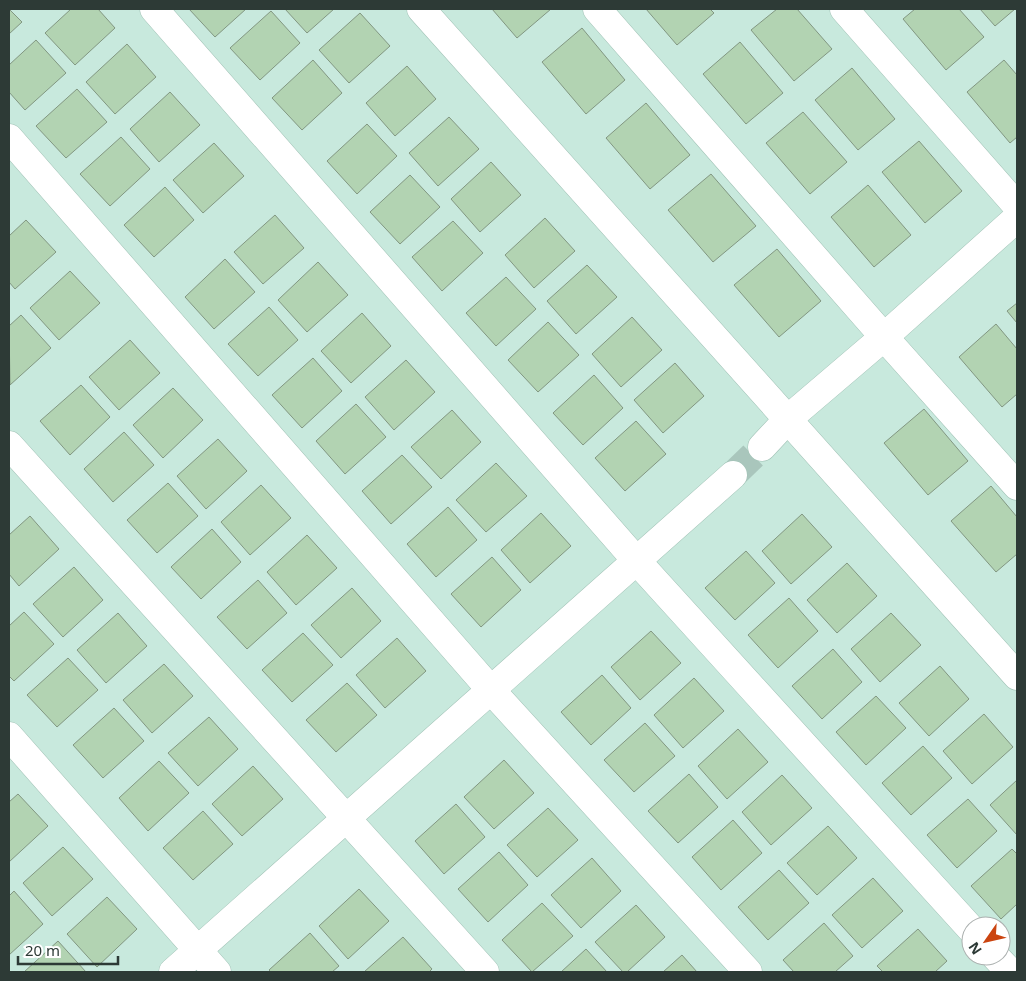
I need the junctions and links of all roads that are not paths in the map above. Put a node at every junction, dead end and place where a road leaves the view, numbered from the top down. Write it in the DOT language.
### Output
graph roads {
  1 [pos="154,9"];
  2 [pos="421,9"];
  3 [pos="597,9"];
  4 [pos="844,9"];
  5 [pos="9,138"];
  6 [pos="1017,206"];
  7 [pos="1017,218"];
  8 [pos="884,337"];
  9 [pos="789,418"];
  10 [pos="9,445"];
  11 [pos="762,447"];
  12 [pos="733,475"];
  13 [pos="1017,486"];
  14 [pos="635,559"];
  15 [pos="1017,676"];
  16 [pos="490,689"];
  17 [pos="9,736"];
  18 [pos="345,818"];
  19 [pos="961,919"];
  20 [pos="197,951"];
  21 [pos="173,972"];
  22 [pos="217,972"];
  23 [pos="485,972"];
  24 [pos="748,972"];
  1 -- 14 [label="street"];
  2 -- 9 [label="street"];
  3 -- 8 [label="street"];
  4 -- 6 [label="street"];
  5 -- 16 [label="street"];
  7 -- 8 [label="street"];
  8 -- 9 [label="street"];
  8 -- 13 [label="street"];
  9 -- 11 [label="street"];
  9 -- 15 [label="street"];
  10 -- 18 [label="street"];
  12 -- 14 [label="street"];
  14 -- 16 [label="street"];
  14 -- 19 [label="street"];
  16 -- 18 [label="street"];
  16 -- 24 [label="street"];
  17 -- 20 [label="street"];
  18 -- 20 [label="street"];
  18 -- 23 [label="street"];
  20 -- 21 [label="street"];
  20 -- 22 [label="street"];
}
